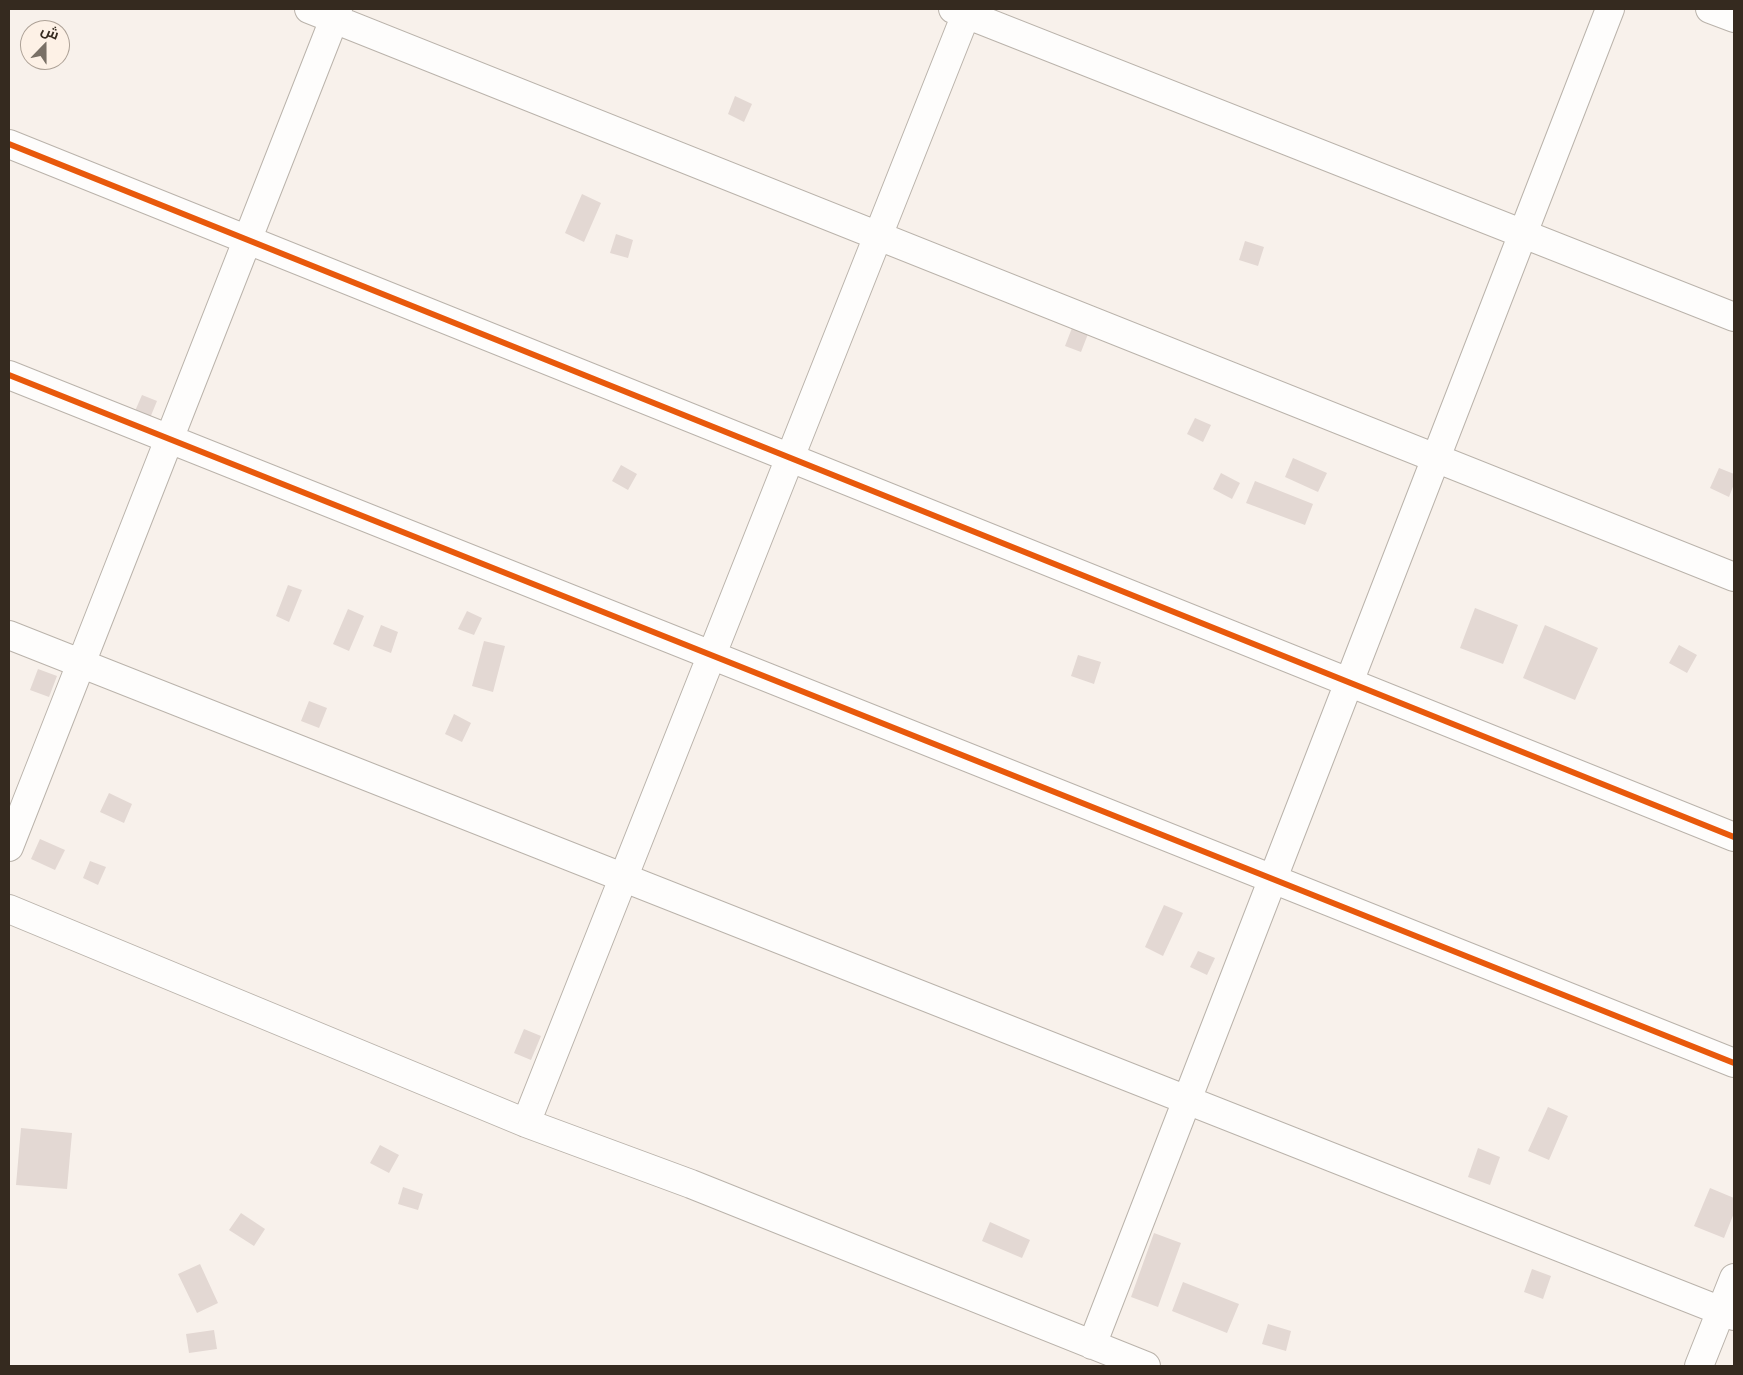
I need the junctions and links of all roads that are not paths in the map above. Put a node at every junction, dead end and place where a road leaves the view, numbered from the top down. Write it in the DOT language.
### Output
graph roads {
  1 [pos="1610,9"];
  2 [pos="1710,9"];
  3 [pos="962,10"];
  4 [pos="327,12"];
  5 [pos="1734,18"];
  6 [pos="9,144"];
  7 [pos="1523,234"];
  8 [pos="878,236"];
  9 [pos="247,240"];
  10 [pos="1734,317"];
  11 [pos="9,375"];
  12 [pos="169,439"];
  13 [pos="790,458"];
  14 [pos="1436,458"];
  15 [pos="1734,578"];
  16 [pos="9,635"];
  17 [pos="712,655"];
  18 [pos="81,663"];
  19 [pos="1349,682"];
  20 [pos="1734,837"];
  21 [pos="9,847"];
  22 [pos="623,877"];
  23 [pos="1272,879"];
  24 [pos="9,909"];
  25 [pos="1734,1063"];
  26 [pos="1187,1100"];
  27 [pos="526,1123"];
  28 [pos="1734,1278"];
  29 [pos="1728,1313"];
  30 [pos="1092,1345"];
  31 [pos="1146,1366"];
  32 [pos="1699,1366"];
  1 -- 7 [label="street"];
  2 -- 5 [label="street"];
  3 -- 7 [label="street"];
  3 -- 8 [label="street"];
  4 -- 8 [label="street"];
  4 -- 9 [label="street"];
  6 -- 9 [label="street"];
  7 -- 10 [label="street"];
  7 -- 14 [label="street"];
  8 -- 13 [label="street"];
  8 -- 14 [label="street"];
  9 -- 12 [label="street"];
  9 -- 13 [label="street"];
  11 -- 12 [label="street"];
  12 -- 17 [label="street"];
  12 -- 18 [label="street"];
  13 -- 17 [label="street"];
  13 -- 19 [label="street"];
  14 -- 15 [label="street"];
  14 -- 19 [label="street"];
  16 -- 18 [label="street"];
  17 -- 22 [label="street"];
  17 -- 23 [label="street"];
  18 -- 21 [label="street"];
  18 -- 22 [label="street"];
  19 -- 20 [label="street"];
  19 -- 23 [label="street"];
  22 -- 26 [label="street"];
  22 -- 27 [label="street"];
  23 -- 25 [label="street"];
  23 -- 26 [label="street"];
  24 -- 27 [label="street"];
  26 -- 29 [label="street"];
  26 -- 30 [label="street"];
  27 -- 30 [label="street"];
  28 -- 29 [label="street"];
  29 -- 32 [label="street"];
  30 -- 31 [label="street"];
}
